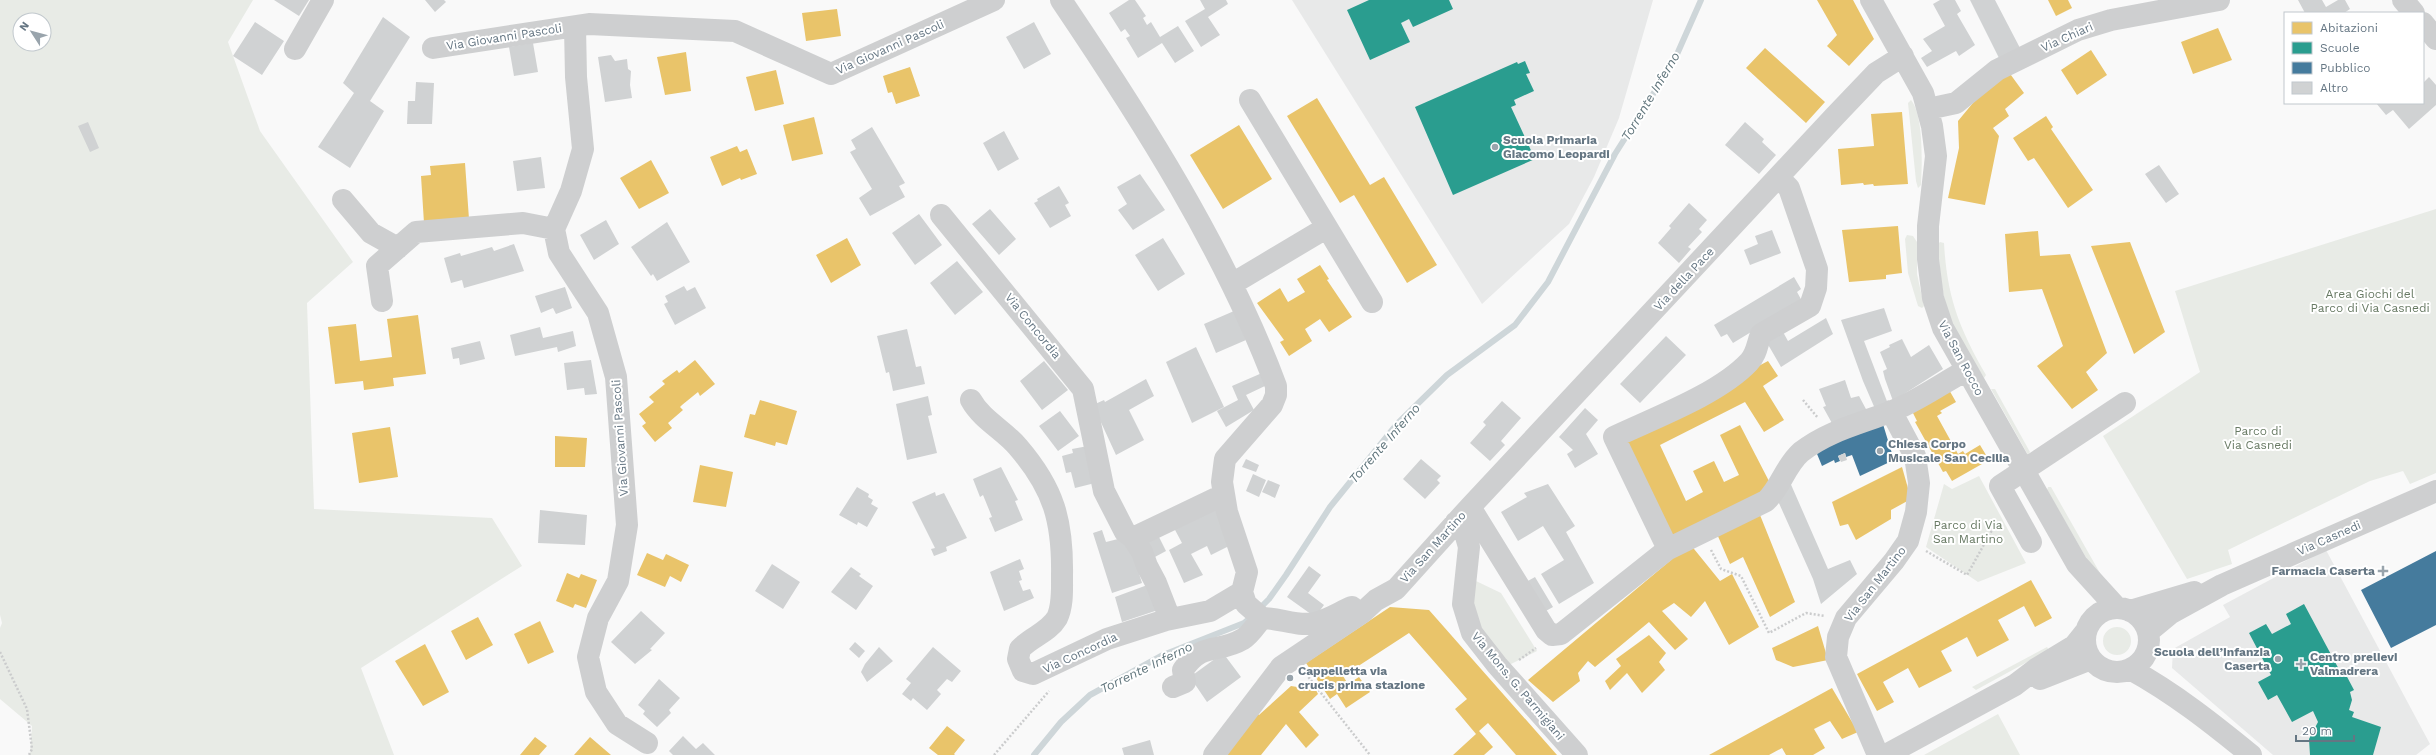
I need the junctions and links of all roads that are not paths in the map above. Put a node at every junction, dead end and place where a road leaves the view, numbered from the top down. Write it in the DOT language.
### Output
graph roads {
  1 [pos="323,0"];
  2 [pos="994,0"];
  3 [pos="1061,0"];
  4 [pos="1871,0"];
  5 [pos="2219,0"];
  6 [pos="2403,0"];
  7 [pos="2413,12"];
  8 [pos="2424,24"];
  9 [pos="575,27"];
  10 [pos="2436,39"];
  11 [pos="433,48"];
  12 [pos="295,49"];
  13 [pos="1903,56"];
  14 [pos="1250,100"];
  15 [pos="1928,109"];
  16 [pos="1779,178"];
  17 [pos="343,200"];
  18 [pos="941,215"];
  19 [pos="1326,228"];
  20 [pos="554,230"];
  21 [pos="398,248"];
  22 [pos="1232,284"];
  23 [pos="382,301"];
  24 [pos="1372,302"];
  25 [pos="1965,370"];
  26 [pos="972,400"];
  27 [pos="2125,403"];
  28 [pos="1891,411"];
  29 [pos="2024,472"];
  30 [pos="2436,491"];
  31 [pos="1223,495"];
  32 [pos="1463,514"];
  33 [pos="1133,538"];
  34 [pos="2031,542"];
  35 [pos="1668,549"];
  36 [pos="2077,564"];
  37 [pos="2222,585"];
  38 [pos="1376,600"];
  39 [pos="1252,607"];
  40 [pos="2123,609"];
  41 [pos="1170,619"];
  42 [pos="2090,624"];
  43 [pos="2148,639"];
  44 [pos="2091,659"];
  45 [pos="2130,668"];
  46 [pos="2015,685"];
  47 [pos="1173,687"];
  48 [pos="2214,725"];
  49 [pos="647,743"];
  50 [pos="1214,755"];
  51 [pos="1577,755"];
  52 [pos="1878,755"];
  53 [pos="1886,755"];
  54 [pos="2251,755"];
  1 -- 12 [label="street"];
  2 -- 9 [label="street, Via Giovanni Pascoli"];
  3 -- 22 [label="street"];
  4 -- 13 [label="street, Via San Rocco"];
  5 -- 15 [label="street, Via Chiari"];
  6 -- 7 [label="street"];
  8 -- 10 [label="street"];
  9 -- 11 [label="street, Via Giovanni Pascoli"];
  9 -- 20 [label="street, Via Giovanni Pascoli"];
  13 -- 15 [label="street, Via San Rocco"];
  13 -- 16 [label="street, Via della Pace"];
  14 -- 19 [label="street"];
  15 -- 25 [label="street, Via San Rocco"];
  16 -- 32 [label="street, Via della Pace"];
  16 -- 35 [label="street"];
  17 -- 21 [label="street"];
  18 -- 33 [label="street, Via Concordia"];
  19 -- 22 [label="street"];
  19 -- 24 [label="street"];
  20 -- 21 [label="street"];
  20 -- 49 [label="street, Via Giovanni Pascoli"];
  21 -- 23 [label="street"];
  22 -- 31 [label="street"];
  25 -- 28 [label="street"];
  25 -- 29 [label="street, Via San Rocco"];
  26 -- 41 [label="street, Via Concordia"];
  27 -- 29 [label="street"];
  28 -- 35 [label="street"];
  28 -- 52 [label="street, Via San Martino"];
  29 -- 34 [label="street"];
  29 -- 36 [label="street, Via San Rocco"];
  30 -- 37 [label="street, Via Casnedi"];
  31 -- 33 [label="street"];
  31 -- 39 [label="street"];
  32 -- 35 [label="street, Via San Martino"];
  32 -- 38 [label="street, Via San Martino"];
  32 -- 51 [label="street, Via Mons. G. Parmigiani"];
  33 -- 41 [label="street, Via Concordia"];
  36 -- 40 [label="street, Via San Rocco"];
  36 -- 42 [label="street, Via San Rocco"];
  37 -- 40 [label="street, Via Casnedi"];
  37 -- 43 [label="street, Via Casnedi"];
  38 -- 39 [label="street"];
  38 -- 50 [label="street, Via San Martino"];
  39 -- 41 [label="street, Via Concordia"];
  39 -- 47 [label="street"];
  40 -- 42 [label="street"];
  40 -- 43 [label="street"];
  42 -- 44 [label="street"];
  42 -- 46 [label="street"];
  43 -- 45 [label="street"];
  43 -- 48 [label="street"];
  44 -- 45 [label="street"];
  44 -- 46 [label="street"];
  45 -- 48 [label="street"];
  46 -- 53 [label="street"];
  48 -- 54 [label="street"];
}
